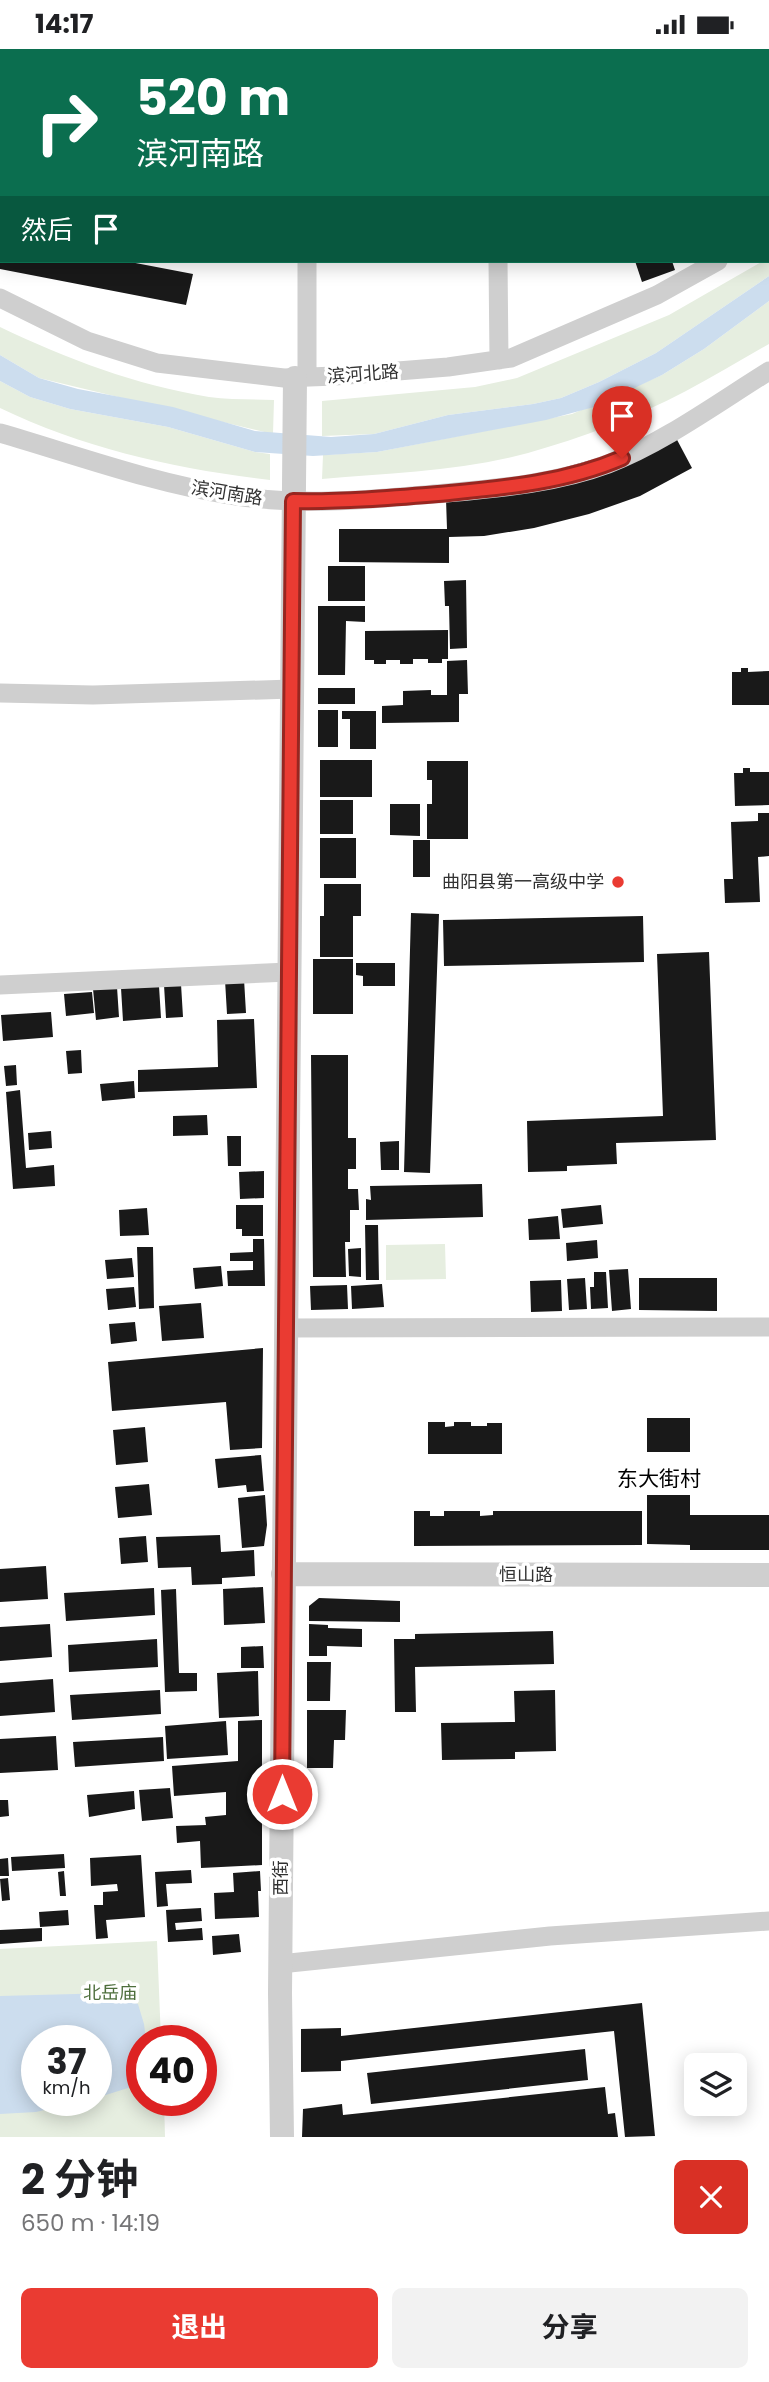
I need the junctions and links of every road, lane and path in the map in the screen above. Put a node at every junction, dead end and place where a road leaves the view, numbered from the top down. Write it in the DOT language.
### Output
graph roads {
  1 [pos="307,263"];
  2 [pos="498,263"];
  3 [pos="714,263"];
  4 [pos="0,298"];
  5 [pos="499,360"];
  6 [pos="769,371"];
  7 [pos="299,383"];
  8 [pos="0,433"];
  9 [pos="294,493"];
  10 [pos="292,689"];
  11 [pos="0,693"];
  12 [pos="289,972"];
  13 [pos="0,985"];
  14 [pos="769,1327"];
  15 [pos="285,1328"];
  16 [pos="283,1574"];
  17 [pos="769,1576"];
  18 [pos="769,1921"];
  19 [pos="280,1964"];
  20 [pos="282,2137"];
  1 -- 7 [label="street"];
  2 -- 5 [label="street"];
  3 -- 5 [label="street, 滨河北路"];
  4 -- 7 [label="street, 滨河北路"];
  5 -- 7 [label="street, 滨河北路"];
  6 -- 9 [label="street, 滨河南路"];
  7 -- 9 [label="street, 西街"];
  8 -- 9 [label="street, 滨河南路"];
  9 -- 10 [label="street, 西街"];
  10 -- 11 [label="street"];
  10 -- 12 [label="street, 西街"];
  12 -- 13 [label="street"];
  12 -- 15 [label="street, 西街"];
  14 -- 15 [label="street"];
  15 -- 16 [label="street, 西街"];
  16 -- 17 [label="street, 恒山路"];
  16 -- 19 [label="street, 西街"];
  18 -- 19 [label="street"];
  19 -- 20 [label="street, 西街"];
}
